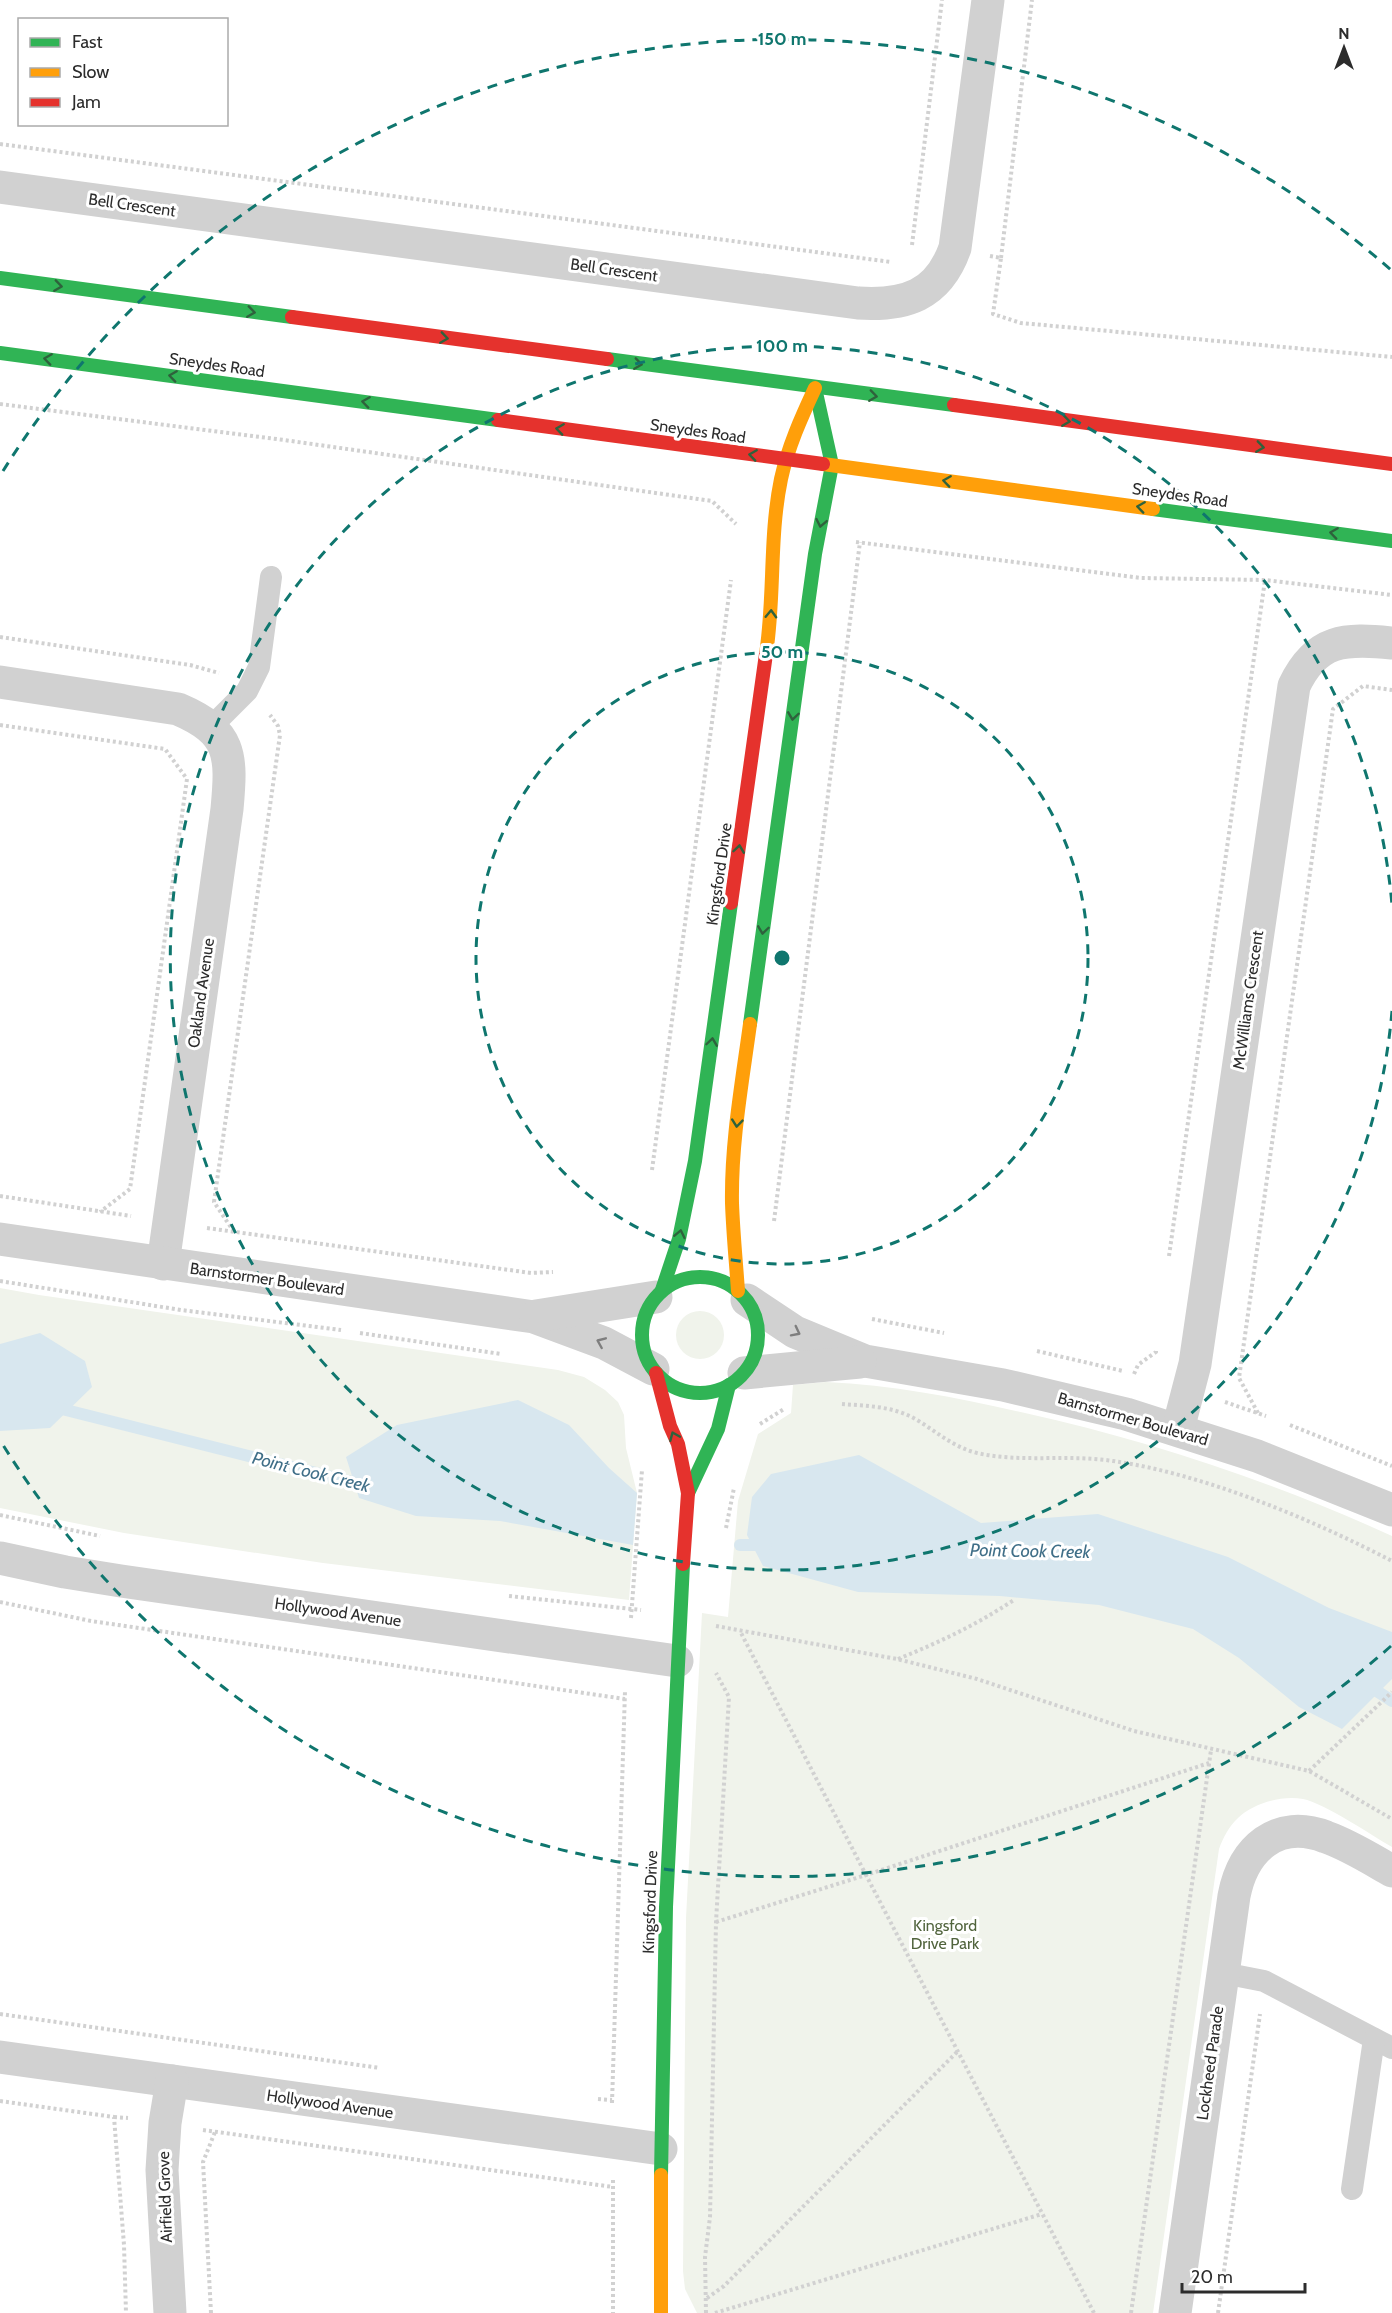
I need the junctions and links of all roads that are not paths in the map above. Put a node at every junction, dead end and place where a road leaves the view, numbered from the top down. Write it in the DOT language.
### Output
graph roads {
  1 [pos="988,0"];
  2 [pos="0,187"];
  3 [pos="0,278"];
  4 [pos="0,353"];
  5 [pos="815,388"];
  6 [pos="785,459"];
  7 [pos="1392,464"];
  8 [pos="832,465"];
  9 [pos="1392,541"];
  10 [pos="271,577"];
  11 [pos="1392,643"];
  12 [pos="0,682"];
  13 [pos="210,727"];
  14 [pos="0,1239"];
  15 [pos="163,1263"];
  16 [pos="659,1293"];
  17 [pos="743,1295"];
  18 [pos="534,1317"];
  19 [pos="865,1361"];
  20 [pos="654,1371"];
  21 [pos="736,1379"];
  22 [pos="1178,1429"];
  23 [pos="688,1493"];
  24 [pos="1392,1510"];
  25 [pos="0,1558"];
  26 [pos="676,1661"];
  27 [pos="1392,1870"];
  28 [pos="1223,1973"];
  29 [pos="1383,2043"];
  30 [pos="0,2057"];
  31 [pos="172,2081"];
  32 [pos="661,2149"];
  33 [pos="1352,2189"];
  34 [pos="170,2313"];
  35 [pos="661,2313"];
  36 [pos="1175,2313"];
  1 -- 2 [label="street, Bell Crescent"];
  3 -- 5 [label="street, one-way"];
  6 -- 4 [label="street, Sneydes Road, one-way"];
  5 -- 6 [label="street, Kingsford Drive"];
  5 -- 7 [label="street, one-way"];
  5 -- 8 [label="street"];
  6 -- 8 [label="street, Sneydes Road"];
  16 -- 6 [label="street, Kingsford Drive, one-way"];
  9 -- 8 [label="street, Sneydes Road, one-way"];
  8 -- 17 [label="street, one-way"];
  10 -- 13 [label="lane"];
  11 -- 22 [label="street, McWilliams Crescent"];
  12 -- 13 [label="street, Oakland Avenue"];
  13 -- 15 [label="street, Oakland Avenue"];
  14 -- 15 [label="street, Barnstormer Boulevard"];
  15 -- 18 [label="street, Barnstormer Boulevard"];
  16 -- 17 [label="street"];
  16 -- 18 [label="street, Barnstormer Boulevard"];
  16 -- 20 [label="street"];
  17 -- 19 [label="street, Barnstormer Boulevard, one-way"];
  17 -- 21 [label="street"];
  20 -- 18 [label="street, Barnstormer Boulevard, one-way"];
  19 -- 21 [label="street, Barnstormer Boulevard"];
  19 -- 22 [label="street, Barnstormer Boulevard"];
  20 -- 21 [label="street"];
  23 -- 20 [label="street, Kingsford Drive, one-way"];
  21 -- 23 [label="street, Kingsford Drive"];
  22 -- 24 [label="street, Barnstormer Boulevard"];
  23 -- 26 [label="street, Kingsford Drive"];
  25 -- 26 [label="street, Hollywood Avenue"];
  26 -- 32 [label="street, Kingsford Drive"];
  27 -- 28 [label="street, Lockheed Parade"];
  28 -- 29 [label="lane"];
  28 -- 36 [label="street, Lockheed Parade"];
  29 -- 33 [label="lane"];
  30 -- 31 [label="street, Hollywood Avenue"];
  31 -- 32 [label="street, Hollywood Avenue"];
  31 -- 34 [label="street, Airfield Grove"];
  32 -- 35 [label="street, Kingsford Drive"];
}
